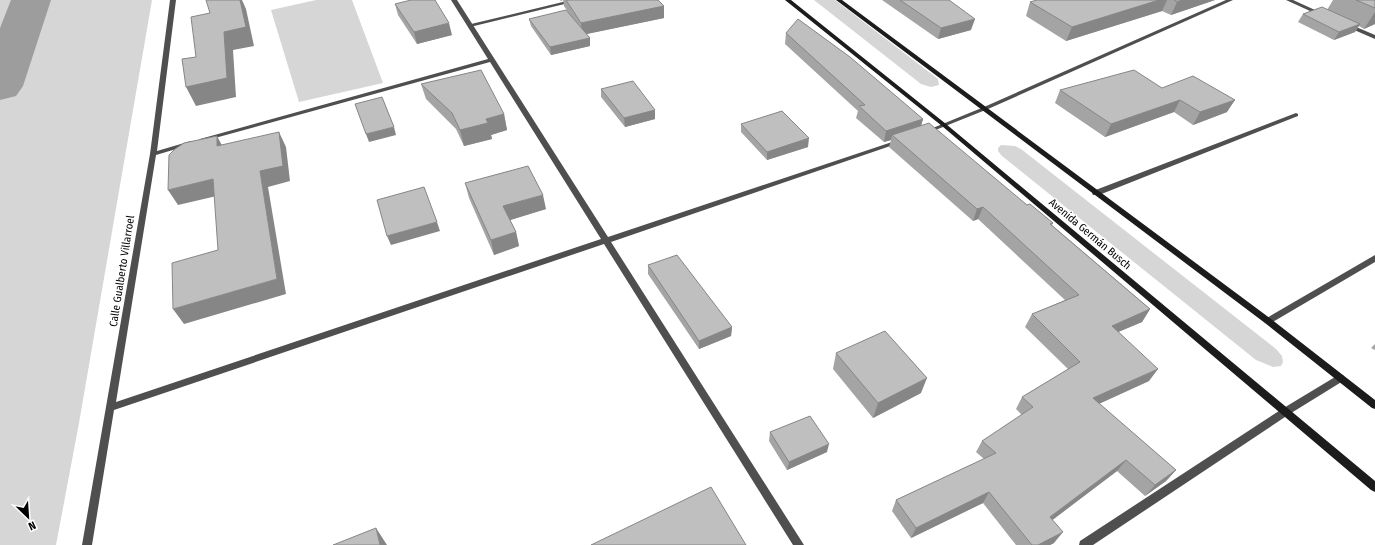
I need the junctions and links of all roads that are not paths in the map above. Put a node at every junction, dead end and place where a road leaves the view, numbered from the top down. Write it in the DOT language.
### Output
graph roads {
  1 [pos="173,0"];
  2 [pos="454,0"];
  3 [pos="578,0"];
  4 [pos="788,0"];
  5 [pos="839,0"];
  6 [pos="1230,0"];
  7 [pos="1289,0"];
  8 [pos="1332,18"];
  9 [pos="1339,22"];
  10 [pos="470,25"];
  11 [pos="1375,37"];
  12 [pos="492,60"];
  13 [pos="986,108"];
  14 [pos="1296,115"];
  15 [pos="944,125"];
  16 [pos="921,133"];
  17 [pos="906,138"];
  18 [pos="153,154"];
  19 [pos="1096,193"];
  20 [pos="607,241"];
  21 [pos="1375,258"];
  22 [pos="1268,321"];
  23 [pos="1340,378"];
  24 [pos="1375,405"];
  25 [pos="110,408"];
  26 [pos="1285,412"];
  27 [pos="1375,487"];
  28 [pos="87,545"];
  29 [pos="799,545"];
  30 [pos="1084,545"];
  1 -- 18 [label="street, Calle Gualberto Villarroel"];
  2 -- 10 [label="street"];
  3 -- 10 [label="street"];
  4 -- 15 [label="main road, Avenida Germán Busch"];
  5 -- 13 [label="main road"];
  6 -- 13 [label="street"];
  7 -- 8 [label="street"];
  9 -- 11 [label="street"];
  10 -- 12 [label="street"];
  12 -- 18 [label="street"];
  12 -- 20 [label="street"];
  13 -- 15 [label="street"];
  13 -- 19 [label="main road"];
  14 -- 19 [label="street"];
  15 -- 16 [label="street"];
  15 -- 26 [label="main road, Avenida Germán Busch"];
  17 -- 20 [label="street"];
  18 -- 25 [label="street, Calle Gualberto Villarroel"];
  19 -- 22 [label="main road"];
  20 -- 25 [label="street"];
  20 -- 29 [label="street"];
  21 -- 22 [label="street"];
  22 -- 23 [label="main road"];
  23 -- 24 [label="main road"];
  23 -- 26 [label="street"];
  25 -- 28 [label="street, Calle Gualberto Villarroel"];
  26 -- 27 [label="main road, Avenida Germán Busch"];
  26 -- 30 [label="street"];
}
